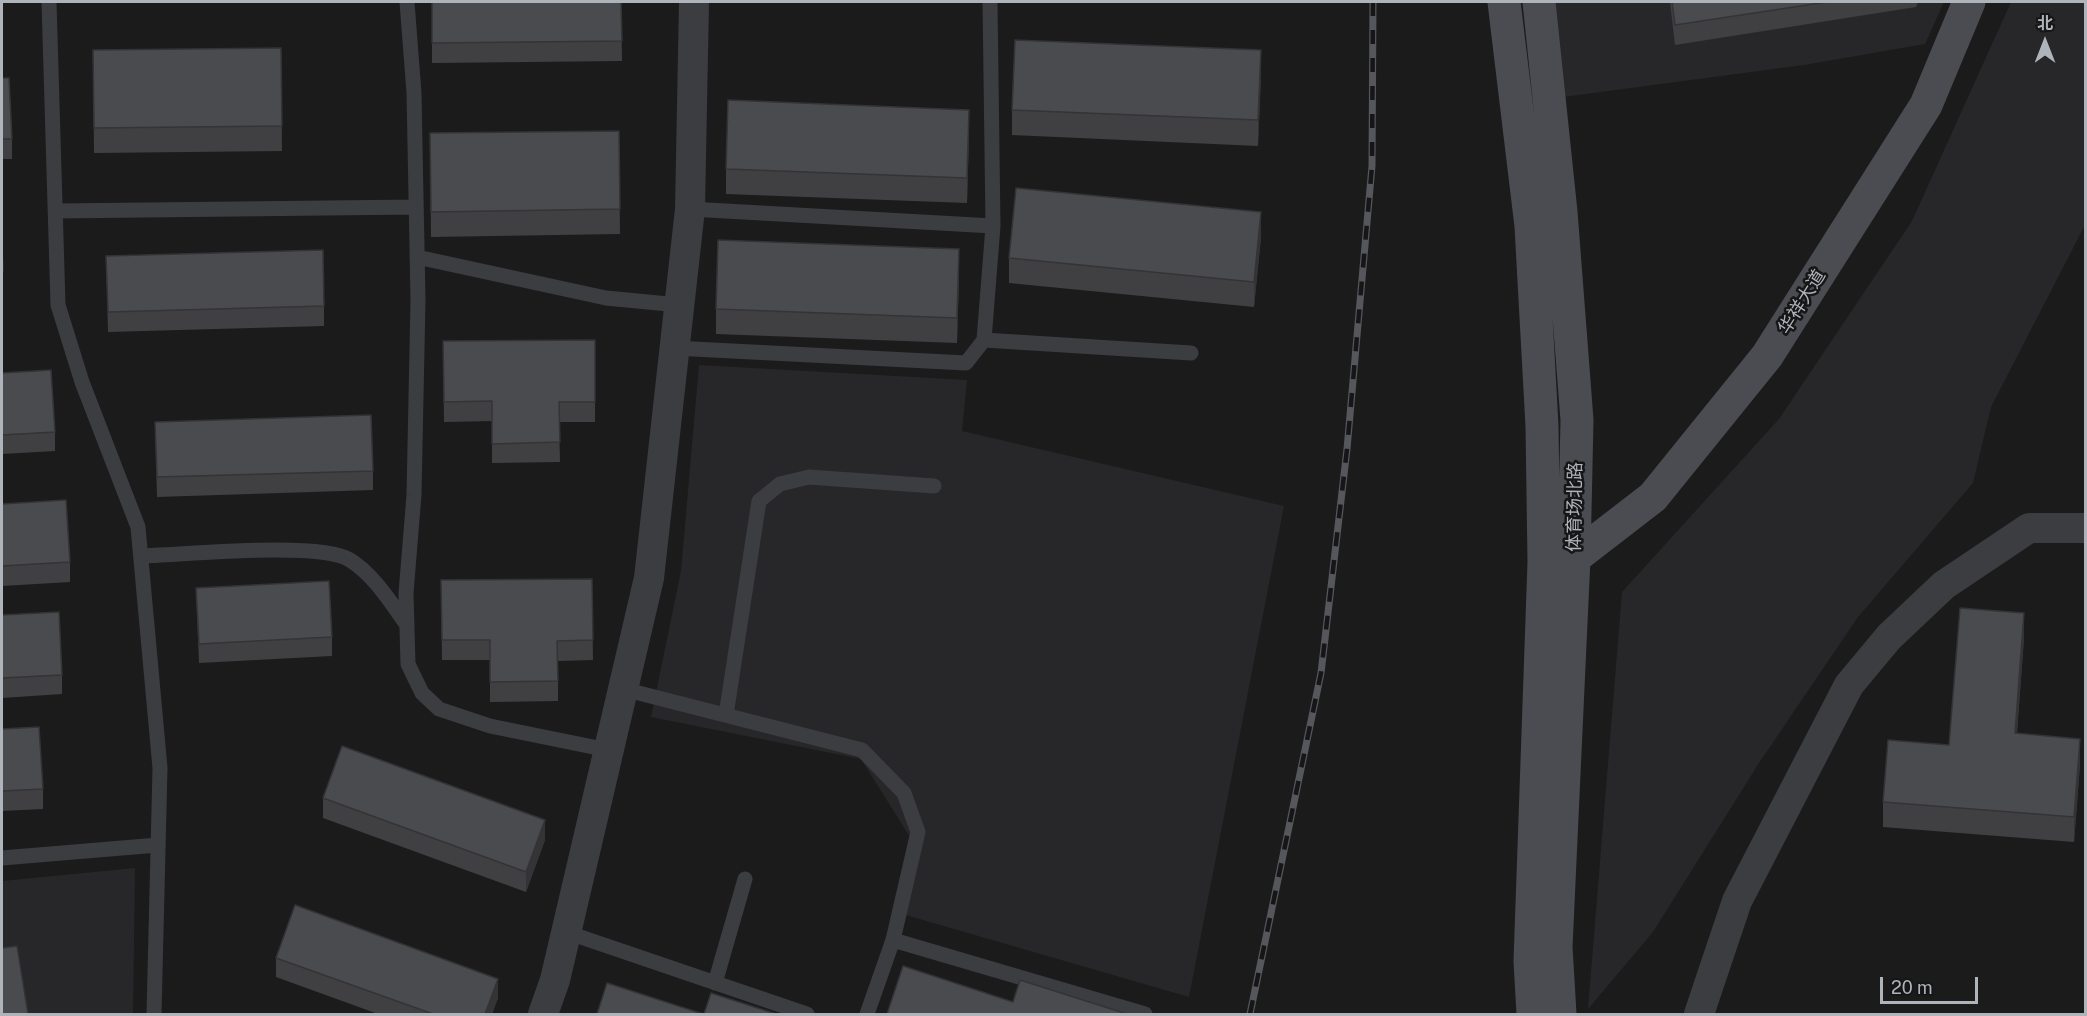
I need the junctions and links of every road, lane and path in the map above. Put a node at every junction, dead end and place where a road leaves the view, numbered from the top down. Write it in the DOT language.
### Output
graph roads {
  1 [pos="50,2"];
  2 [pos="407,2"];
  3 [pos="694,2"];
  4 [pos="990,2"];
  5 [pos="1504,2"];
  6 [pos="1539,2"];
  7 [pos="1969,2"];
  8 [pos="416,207"];
  9 [pos="690,210"];
  10 [pos="56,211"];
  11 [pos="993,226"];
  12 [pos="417,257"];
  13 [pos="679,305"];
  14 [pos="984,340"];
  15 [pos="674,348"];
  16 [pos="1191,353"];
  17 [pos="934,486"];
  18 [pos="2085,528"];
  19 [pos="141,556"];
  20 [pos="1574,558"];
  21 [pos="407,625"];
  22 [pos="623,689"];
  23 [pos="726,715"];
  24 [pos="608,750"];
  25 [pos="158,845"];
  26 [pos="2,858"];
  27 [pos="745,879"];
  28 [pos="566,932"];
  29 [pos="893,940"];
  30 [pos="715,983"];
  31 [pos="154,1014"];
  32 [pos="543,1014"];
  33 [pos="807,1014"];
  34 [pos="867,1014"];
  35 [pos="1145,1014"];
  36 [pos="1533,1014"];
  37 [pos="1560,1014"];
  38 [pos="1699,1014"];
  1 -- 10 [label="lane"];
  2 -- 8 [label="lane"];
  3 -- 9 [label="street"];
  4 -- 11 [label="lane"];
  5 -- 36 [label="main road, 体育场北路"];
  6 -- 20 [label="main road, 体育场北路"];
  7 -- 20 [label="main road, 华祥大道"];
  8 -- 10 [label="lane"];
  8 -- 12 [label="lane"];
  9 -- 11 [label="lane"];
  9 -- 13 [label="street"];
  10 -- 19 [label="lane"];
  11 -- 14 [label="lane"];
  12 -- 13 [label="lane"];
  12 -- 21 [label="lane"];
  13 -- 15 [label="street"];
  14 -- 15 [label="lane"];
  14 -- 16 [label="lane"];
  15 -- 22 [label="street"];
  17 -- 23 [label="lane"];
  18 -- 38 [label="street"];
  19 -- 21 [label="lane"];
  19 -- 25 [label="lane"];
  20 -- 37 [label="main road, 体育场北路"];
  21 -- 24 [label="lane"];
  22 -- 23 [label="lane"];
  22 -- 24 [label="street"];
  23 -- 29 [label="lane"];
  24 -- 28 [label="street"];
  25 -- 26 [label="lane"];
  25 -- 31 [label="lane"];
  27 -- 30 [label="lane"];
  28 -- 30 [label="lane"];
  28 -- 32 [label="street"];
  29 -- 34 [label="lane"];
  29 -- 35 [label="lane"];
  30 -- 33 [label="lane"];
}
